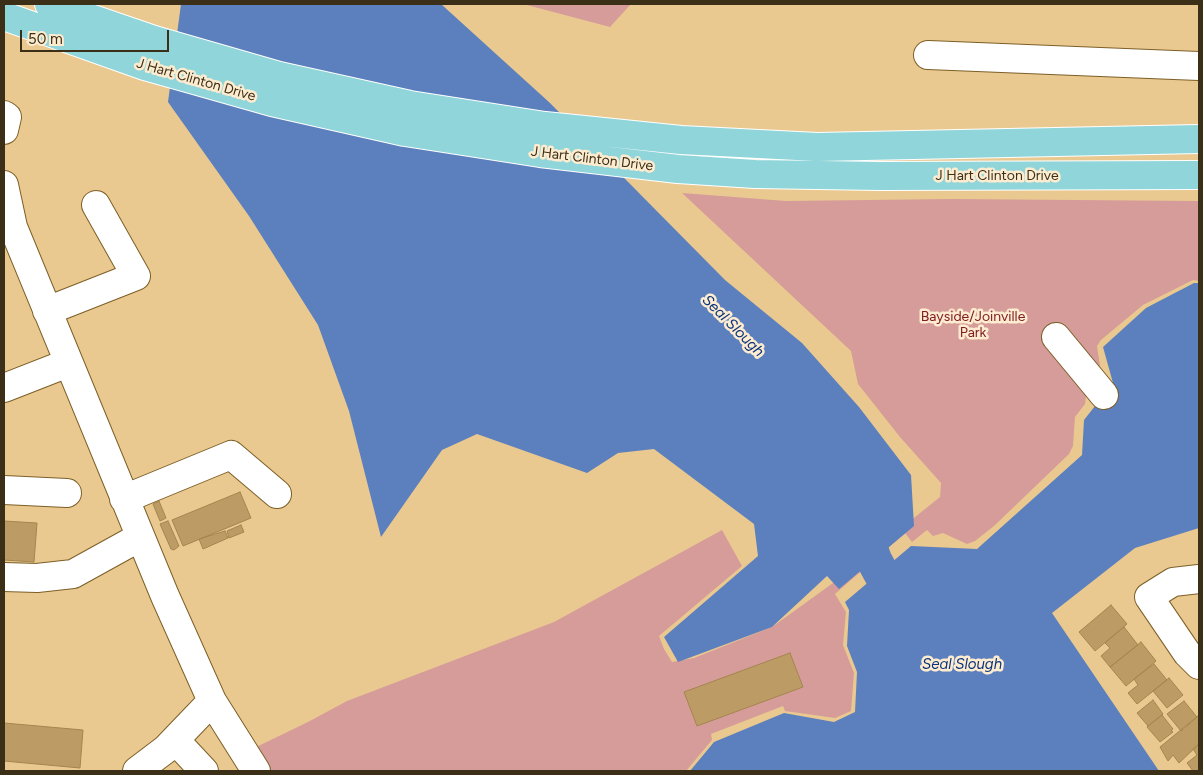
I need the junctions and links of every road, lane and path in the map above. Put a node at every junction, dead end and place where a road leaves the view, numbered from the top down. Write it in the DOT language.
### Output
graph roads {
  1 [pos="49,4"];
  2 [pos="4,16"];
  3 [pos="928,54"];
  4 [pos="1199,66"];
  5 [pos="4,115"];
  6 [pos="4,130"];
  7 [pos="1199,139"];
  8 [pos="1199,175"];
  9 [pos="4,184"];
  10 [pos="96,205"];
  11 [pos="47,311"];
  12 [pos="1056,337"];
  13 [pos="68,363"];
  14 [pos="6,379"];
  15 [pos="1104,395"];
  16 [pos="4,490"];
  17 [pos="67,493"];
  18 [pos="277,494"];
  19 [pos="124,499"];
  20 [pos="140,537"];
  21 [pos="4,577"];
  22 [pos="1199,579"];
  23 [pos="1199,665"];
  24 [pos="212,701"];
  25 [pos="175,740"];
  26 [pos="136,771"];
  27 [pos="204,771"];
  28 [pos="256,771"];
  1 -- 7 [label="main road, J Hart Clinton Drive"];
  2 -- 8 [label="main road, J Hart Clinton Drive"];
  3 -- 4 [label="street"];
  5 -- 6 [label="street"];
  9 -- 11 [label="street"];
  10 -- 11 [label="street"];
  11 -- 13 [label="street"];
  12 -- 15 [label="street"];
  13 -- 14 [label="street"];
  13 -- 19 [label="street"];
  16 -- 17 [label="street"];
  18 -- 19 [label="street"];
  19 -- 20 [label="street"];
  20 -- 21 [label="street"];
  20 -- 24 [label="street"];
  22 -- 23 [label="street"];
  24 -- 25 [label="street"];
  24 -- 28 [label="street"];
  25 -- 26 [label="street"];
  25 -- 27 [label="street"];
}
